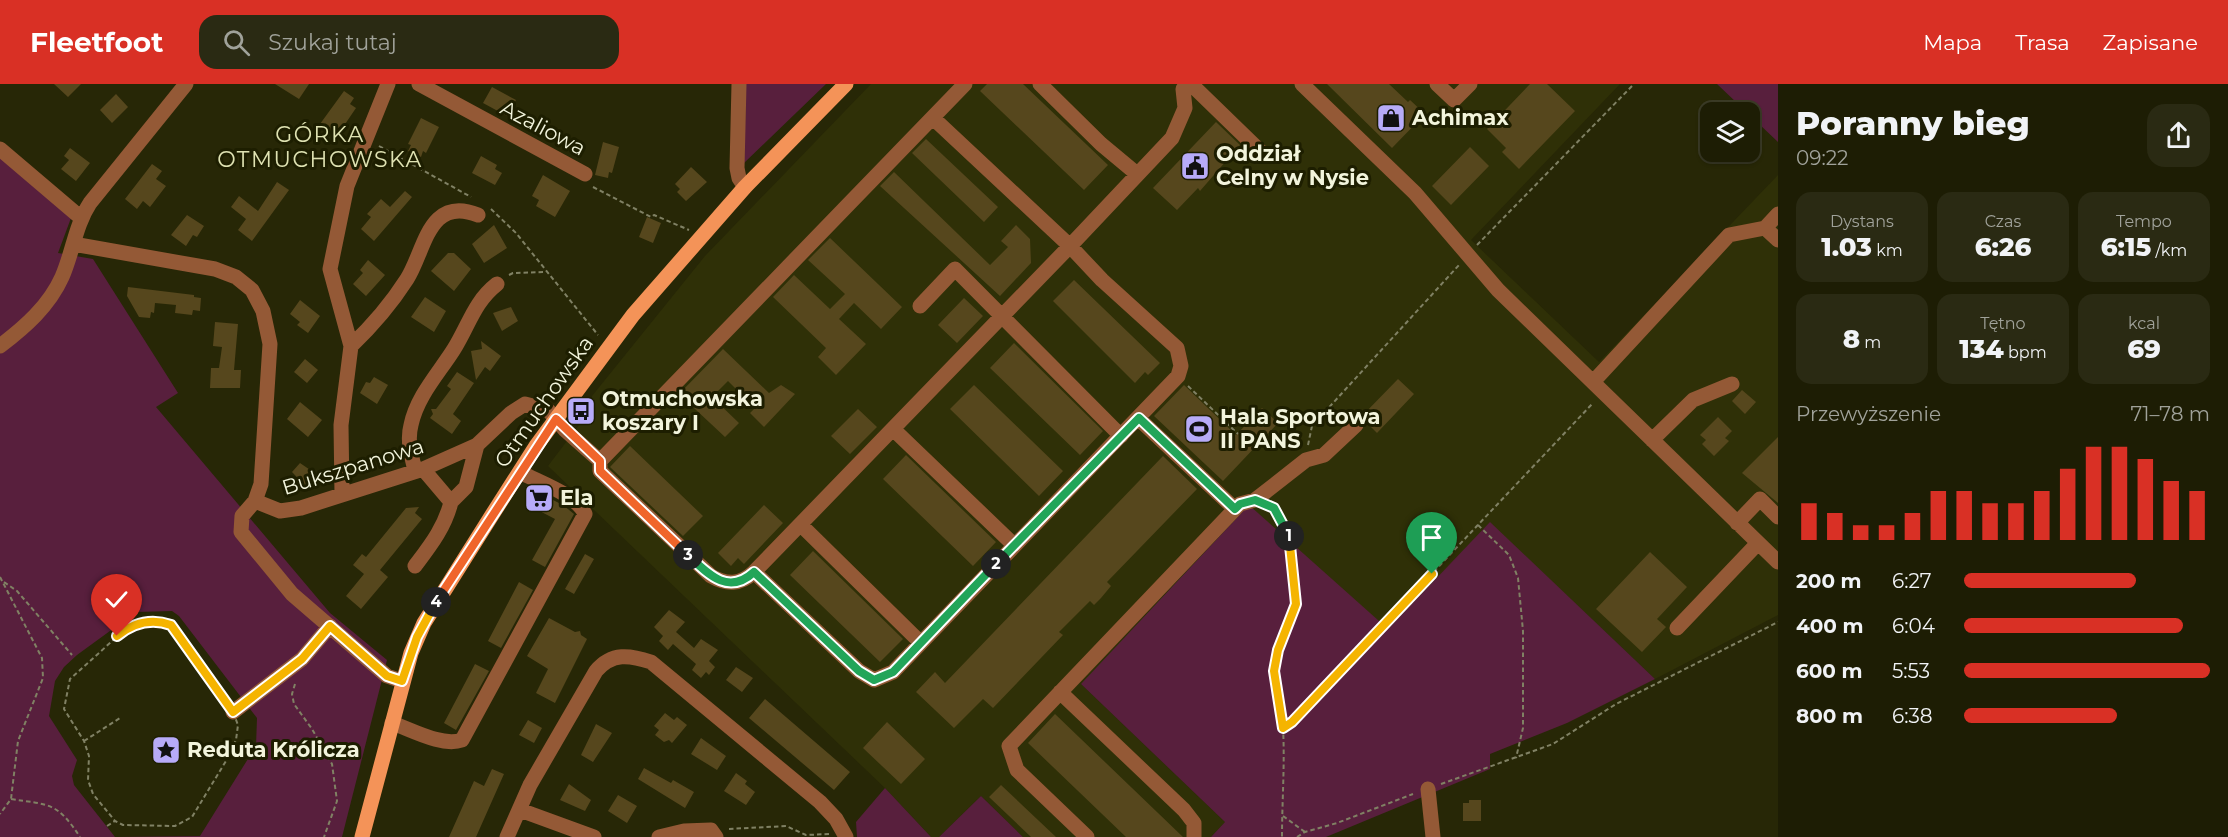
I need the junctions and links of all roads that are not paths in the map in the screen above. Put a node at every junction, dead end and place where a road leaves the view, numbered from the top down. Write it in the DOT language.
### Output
graph roads {
  1 [pos="186,84"];
  2 [pos="388,84"];
  3 [pos="419,84"];
  4 [pos="739,84"];
  5 [pos="846,84"];
  6 [pos="965,84"];
  7 [pos="1040,84"];
  8 [pos="1302,84"];
  9 [pos="1437,84"];
  10 [pos="1470,84"];
  11 [pos="1185,85"];
  12 [pos="933,118"];
  13 [pos="0,149"];
  14 [pos="1262,153"];
  15 [pos="585,174"];
  16 [pos="1137,174"];
  17 [pos="745,187"];
  18 [pos="481,207"];
  19 [pos="1778,214"];
  20 [pos="80,218"];
  21 [pos="1765,228"];
  22 [pos="1778,240"];
  23 [pos="73,244"];
  24 [pos="1070,246"];
  25 [pos="497,284"];
  26 [pos="920,306"];
  27 [pos="1002,317"];
  28 [pos="0,346"];
  29 [pos="351,346"];
  30 [pos="1732,384"];
  31 [pos="1598,387"];
  32 [pos="1139,418"];
  33 [pos="556,419"];
  34 [pos="1356,425"];
  35 [pos="893,429"];
  36 [pos="1121,436"];
  37 [pos="1652,440"];
  38 [pos="477,445"];
  39 [pos="600,461"];
  40 [pos="419,469"];
  41 [pos="520,472"];
  42 [pos="342,494"];
  43 [pos="255,501"];
  44 [pos="451,502"];
  45 [pos="1235,509"];
  46 [pos="1778,517"];
  47 [pos="1737,523"];
  48 [pos="801,525"];
  49 [pos="1758,543"];
  50 [pos="1014,545"];
  51 [pos="1778,562"];
  52 [pos="415,566"];
  53 [pos="754,572"];
  54 [pos="330,626"];
  55 [pos="1677,627"];
  56 [pos="921,643"];
  57 [pos="402,681"];
  58 [pos="1060,692"];
  59 [pos="233,712"];
  60 [pos="392,723"];
  61 [pos="1428,789"];
  62 [pos="520,810"];
  63 [pos="713,833"];
  64 [pos="844,833"];
  65 [pos="362,837"];
  66 [pos="507,837"];
  67 [pos="594,837"];
  68 [pos="659,837"];
  69 [pos="1087,837"];
  70 [pos="1194,837"];
  71 [pos="1433,837"];
  1 -- 20 [label="street"];
  2 -- 29 [label="street"];
  3 -- 15 [label="street, Azaliowa"];
  4 -- 17 [label="street"];
  5 -- 17 [label="main road, Otmuchowska"];
  6 -- 12 [label="street"];
  7 -- 16 [label="street"];
  8 -- 31 [label="street"];
  9 -- 10 [label="street"];
  11 -- 14 [label="street"];
  11 -- 16 [label="street"];
  12 -- 24 [label="street"];
  12 -- 39 [label="street"];
  13 -- 20 [label="street"];
  16 -- 24 [label="street"];
  17 -- 33 [label="main road, Otmuchowska"];
  18 -- 29 [label="street"];
  19 -- 21 [label="street"];
  20 -- 23 [label="street"];
  21 -- 22 [label="street"];
  21 -- 31 [label="street"];
  23 -- 28 [label="street"];
  23 -- 43 [label="street, Bukszpanowa"];
  24 -- 27 [label="street"];
  24 -- 32 [label="street"];
  25 -- 40 [label="street"];
  26 -- 27 [label="street"];
  27 -- 35 [label="street"];
  27 -- 36 [label="street"];
  29 -- 42 [label="street"];
  30 -- 37 [label="street"];
  31 -- 37 [label="street"];
  32 -- 36 [label="street"];
  32 -- 45 [label="street"];
  33 -- 38 [label="street, Bukszpanowa"];
  33 -- 39 [label="street"];
  33 -- 41 [label="main road, Otmuchowska"];
  34 -- 45 [label="street"];
  35 -- 48 [label="street"];
  35 -- 50 [label="street"];
  36 -- 50 [label="street"];
  37 -- 47 [label="street"];
  38 -- 40 [label="street, Bukszpanowa"];
  38 -- 44 [label="street"];
  39 -- 53 [label="street"];
  40 -- 42 [label="street, Bukszpanowa"];
  40 -- 44 [label="street"];
  41 -- 57 [label="main road, Otmuchowska"];
  41 -- 60 [label="street"];
  42 -- 43 [label="street, Bukszpanowa"];
  43 -- 54 [label="street"];
  44 -- 52 [label="street"];
  45 -- 58 [label="street"];
  46 -- 47 [label="street"];
  47 -- 49 [label="street"];
  48 -- 53 [label="street"];
  48 -- 56 [label="street"];
  49 -- 51 [label="street"];
  49 -- 55 [label="street"];
  50 -- 56 [label="street"];
  53 -- 56 [label="street"];
  54 -- 57 [label="street"];
  54 -- 59 [label="street"];
  57 -- 60 [label="main road, Otmuchowska"];
  58 -- 69 [label="street"];
  58 -- 70 [label="street"];
  60 -- 65 [label="main road, Otmuchowska"];
  61 -- 71 [label="street"];
  62 -- 64 [label="street"];
  62 -- 66 [label="street"];
  62 -- 67 [label="street"];
  63 -- 68 [label="street"];
}
